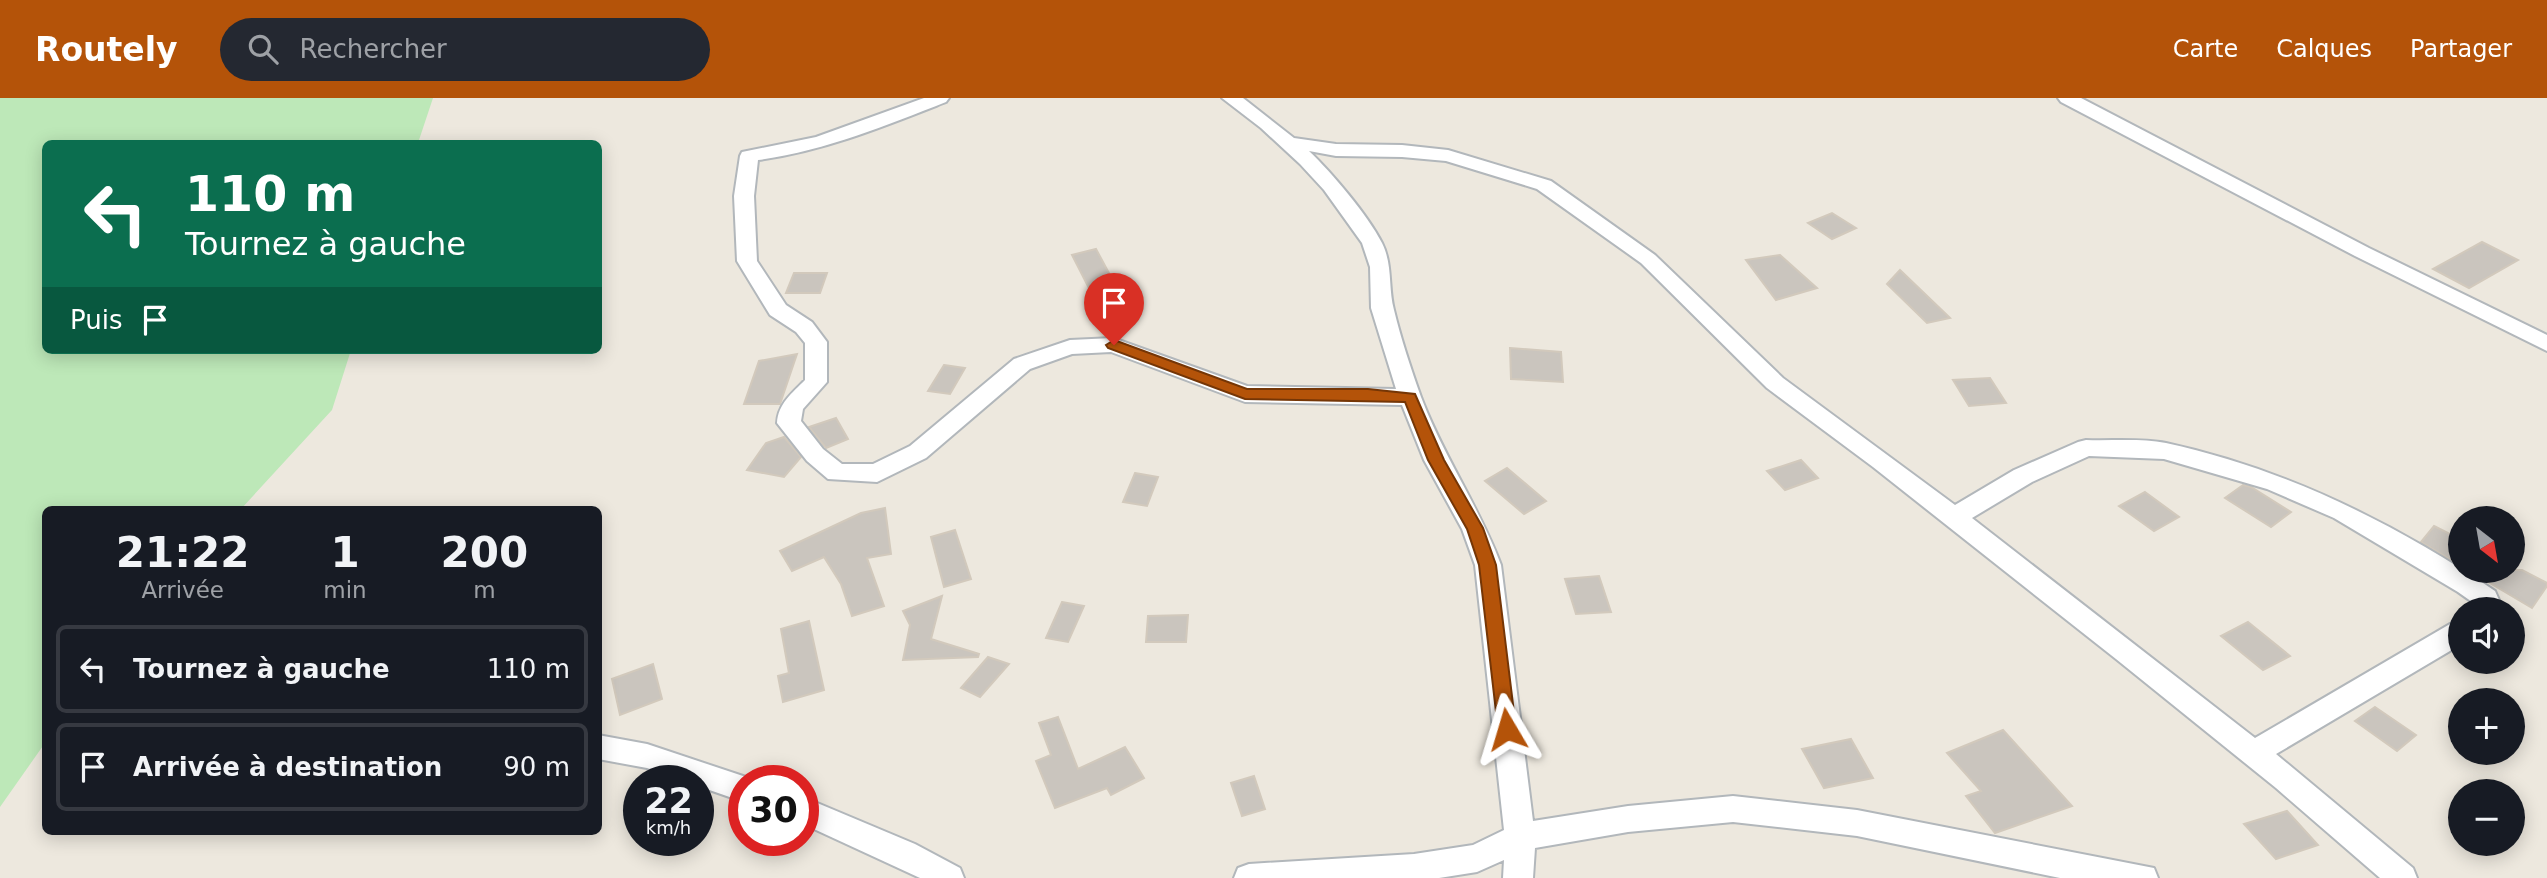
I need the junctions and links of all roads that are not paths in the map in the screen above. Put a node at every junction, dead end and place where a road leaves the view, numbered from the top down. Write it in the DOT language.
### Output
graph roads {
  1 [pos="940,98"];
  2 [pos="1231,98"];
  3 [pos="2067,98"];
  4 [pos="1285,142"];
  5 [pos="2547,344"];
  6 [pos="1410,397"];
  7 [pos="1952,518"];
  8 [pos="2485,597"];
  9 [pos="2448,639"];
  10 [pos="602,748"];
  11 [pos="2254,753"];
  12 [pos="728,784"];
  13 [pos="819,817"];
  14 [pos="1520,837"];
  15 [pos="949,878"];
  16 [pos="1249,878"];
  17 [pos="1518,878"];
  18 [pos="2143,878"];
  19 [pos="2402,878"];
  1 -- 6 [label="street"];
  2 -- 4 [label="street"];
  3 -- 5 [label="street"];
  4 -- 6 [label="street"];
  4 -- 7 [label="street"];
  6 -- 14 [label="street"];
  7 -- 8 [label="street"];
  7 -- 11 [label="street"];
  9 -- 11 [label="street"];
  10 -- 12 [label="street"];
  11 -- 19 [label="street"];
  13 -- 15 [label="street"];
  14 -- 16 [label="street"];
  14 -- 17 [label="street"];
  14 -- 18 [label="street"];
}
